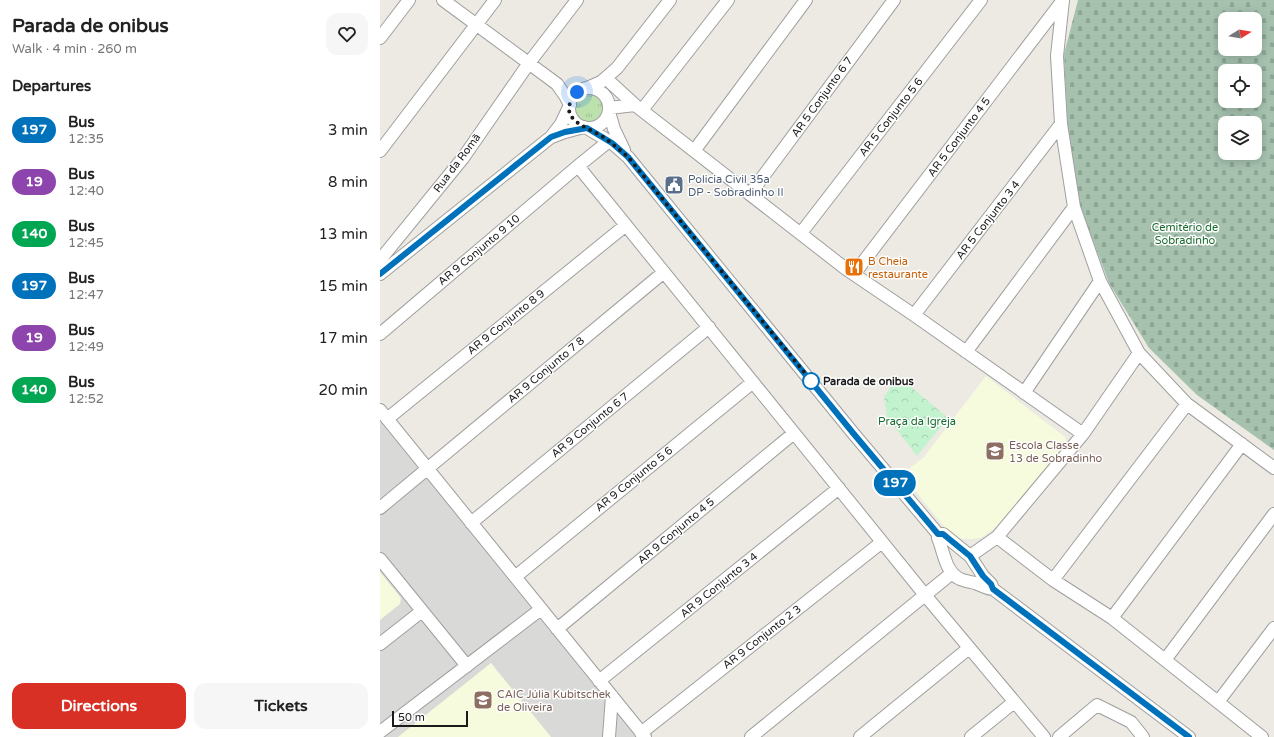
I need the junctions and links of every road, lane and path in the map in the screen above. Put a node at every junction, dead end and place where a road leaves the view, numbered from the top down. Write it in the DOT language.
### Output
graph roads {
  1 [pos="409,0"];
  2 [pos="442,0"];
  3 [pos="495,0"];
  4 [pos="576,0"];
  5 [pos="670,0"];
  6 [pos="728,0"];
  7 [pos="806,0"];
  8 [pos="894,0"];
  9 [pos="981,0"];
  10 [pos="1063,0"];
  11 [pos="476,25"];
  12 [pos="380,38"];
  13 [pos="528,63"];
  14 [pos="617,68"];
  15 [pos="611,83"];
  16 [pos="559,86"];
  17 [pos="585,88"];
  18 [pos="570,106"];
  19 [pos="608,106"];
  20 [pos="638,108"];
  21 [pos="1061,124"];
  22 [pos="586,127"];
  23 [pos="551,137"];
  24 [pos="610,142"];
  25 [pos="380,151"];
  26 [pos="694,151"];
  27 [pos="628,157"];
  28 [pos="578,166"];
  29 [pos="750,194"];
  30 [pos="1074,207"];
  31 [pos="626,225"];
  32 [pos="801,233"];
  33 [pos="380,260"];
  34 [pos="664,272"];
  35 [pos="380,274"];
  36 [pos="854,274"];
  37 [pos="1100,280"];
  38 [pos="914,315"];
  39 [pos="709,327"];
  40 [pos="380,334"];
  41 [pos="966,352"];
  42 [pos="1139,353"];
  43 [pos="753,382"];
  44 [pos="1024,393"];
  45 [pos="1187,404"];
  46 [pos="383,414"];
  47 [pos="794,433"];
  48 [pos="1083,434"];
  49 [pos="1242,444"];
  50 [pos="427,468"];
  51 [pos="1274,468"];
  52 [pos="839,488"];
  53 [pos="380,508"];
  54 [pos="1274,514"];
  55 [pos="471,523"];
  56 [pos="938,534"];
  57 [pos="996,537"];
  58 [pos="882,542"];
  59 [pos="969,556"];
  60 [pos="380,559"];
  61 [pos="954,572"];
  62 [pos="515,577"];
  63 [pos="1053,580"];
  64 [pos="993,589"];
  65 [pos="925,595"];
  66 [pos="541,609"];
  67 [pos="422,611"];
  68 [pos="1112,618"];
  69 [pos="1274,628"];
  70 [pos="557,629"];
  71 [pos="380,644"];
  72 [pos="969,648"];
  73 [pos="1165,660"];
  74 [pos="467,666"];
  75 [pos="599,681"];
  76 [pos="612,696"];
  77 [pos="1014,702"];
  78 [pos="1218,702"];
  79 [pos="380,732"];
  80 [pos="643,735"];
  81 [pos="609,737"];
  82 [pos="751,737"];
  83 [pos="860,737"];
  84 [pos="971,737"];
  85 [pos="1044,737"];
  86 [pos="1059,737"];
  87 [pos="1143,737"];
  88 [pos="1189,737"];
  89 [pos="1262,737"];
  1 -- 12 [label="street"];
  2 -- 11 [label="street"];
  3 -- 11 [label="street"];
  4 -- 13 [label="street, Rua da Romã"];
  5 -- 14 [label="street"];
  6 -- 20 [label="street"];
  7 -- 26 [label="street"];
  8 -- 29 [label="street, AR 5 Conjunto 6 7"];
  9 -- 32 [label="street, AR 5 Conjunto 5 6"];
  10 -- 21 [label="street"];
  10 -- 36 [label="street, AR 5 Conjunto 4 5"];
  11 -- 13 [label="street"];
  11 -- 25 [label="street"];
  13 -- 16 [label="street"];
  13 -- 33 [label="street, Rua da Romã"];
  14 -- 15 [label="street"];
  14 -- 17 [label="street"];
  15 -- 19 [label="street"];
  15 -- 20 [label="street"];
  16 -- 17 [label="street"];
  16 -- 18 [label="street"];
  17 -- 18 [label="street"];
  17 -- 19 [label="street"];
  18 -- 22 [label="street"];
  18 -- 23 [label="street"];
  19 -- 20 [label="street"];
  19 -- 22 [label="street"];
  19 -- 27 [label="street"];
  20 -- 26 [label="street"];
  21 -- 30 [label="street"];
  21 -- 38 [label="street, AR 5 Conjunto 3 4"];
  22 -- 23 [label="street"];
  22 -- 24 [label="street"];
  23 -- 35 [label="street"];
  24 -- 27 [label="street"];
  24 -- 28 [label="street, AR 9 Conjunto 9 10"];
  26 -- 29 [label="street"];
  27 -- 56 [label="street"];
  28 -- 31 [label="street"];
  28 -- 40 [label="street, AR 9 Conjunto 9 10"];
  29 -- 32 [label="street"];
  30 -- 37 [label="street"];
  30 -- 41 [label="street"];
  31 -- 34 [label="street"];
  31 -- 46 [label="street, AR 9 Conjunto 8 9"];
  32 -- 36 [label="street"];
  34 -- 39 [label="street"];
  34 -- 50 [label="street, AR 9 Conjunto 7 8"];
  36 -- 38 [label="street"];
  37 -- 42 [label="street"];
  37 -- 44 [label="street"];
  38 -- 41 [label="street"];
  39 -- 43 [label="street"];
  39 -- 55 [label="street, AR 9 Conjunto 6 7"];
  41 -- 44 [label="street"];
  42 -- 45 [label="street"];
  42 -- 48 [label="street"];
  43 -- 47 [label="street"];
  43 -- 62 [label="street, AR 9 Conjunto 5 6"];
  44 -- 48 [label="street"];
  45 -- 49 [label="street"];
  45 -- 63 [label="street"];
  46 -- 50 [label="street"];
  47 -- 52 [label="street"];
  47 -- 70 [label="street, AR 9 Conjunto 4 5"];
  48 -- 57 [label="street"];
  49 -- 51 [label="street"];
  49 -- 68 [label="street"];
  50 -- 53 [label="street, AR 9 Conjunto 7 8"];
  50 -- 55 [label="street"];
  52 -- 58 [label="street"];
  52 -- 75 [label="street, AR 9 Conjunto 3 4"];
  54 -- 73 [label="street"];
  55 -- 62 [label="street"];
  56 -- 59 [label="street"];
  56 -- 61 [label="street"];
  57 -- 59 [label="street"];
  57 -- 63 [label="street"];
  58 -- 65 [label="street"];
  58 -- 80 [label="street, AR 9 Conjunto 2 3"];
  59 -- 61 [label="street"];
  59 -- 61 [label="street"];
  59 -- 64 [label="street"];
  60 -- 67 [label="street"];
  61 -- 64 [label="street"];
  61 -- 65 [label="street"];
  62 -- 66 [label="street"];
  63 -- 68 [label="street"];
  64 -- 88 [label="street"];
  65 -- 72 [label="street"];
  65 -- 82 [label="street"];
  66 -- 70 [label="street"];
  66 -- 74 [label="street"];
  67 -- 71 [label="street"];
  67 -- 74 [label="street"];
  68 -- 73 [label="street"];
  69 -- 78 [label="street"];
  70 -- 75 [label="street"];
  72 -- 77 [label="street"];
  72 -- 83 [label="street"];
  73 -- 78 [label="street"];
  74 -- 79 [label="street"];
  75 -- 76 [label="street"];
  76 -- 80 [label="street"];
  76 -- 81 [label="street"];
  77 -- 84 [label="street"];
  77 -- 85 [label="street"];
  78 -- 89 [label="street"];
  86 -- 87 [label="street"];
}
